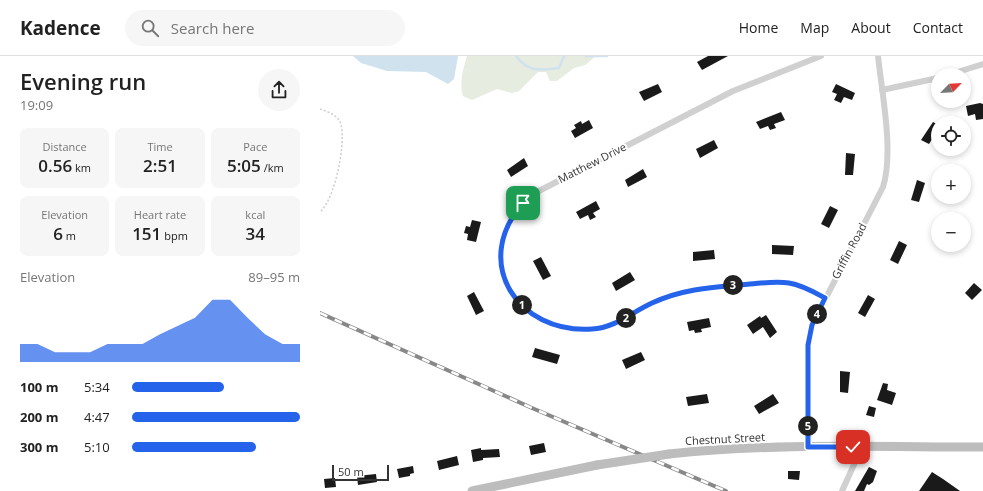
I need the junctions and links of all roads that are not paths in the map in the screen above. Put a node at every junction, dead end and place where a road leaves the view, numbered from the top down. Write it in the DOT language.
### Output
graph roads {
  1 [pos="821,56"];
  2 [pos="878,56"];
  3 [pos="983,64"];
  4 [pos="970,68"];
  5 [pos="931,80"];
  6 [pos="882,90"];
  7 [pos="825,298"];
  8 [pos="808,447"];
  9 [pos="862,447"];
  10 [pos="983,447"];
  11 [pos="472,491"];
  12 [pos="842,491"];
  1 -- 7 [label="street, Matthew Drive"];
  2 -- 6 [label="street, Griffin Road"];
  3 -- 4 [label="street"];
  5 -- 6 [label="street"];
  6 -- 7 [label="street, Griffin Road"];
  7 -- 8 [label="street, Griffin Road"];
  8 -- 9 [label="main road, Chestnut Street"];
  8 -- 11 [label="main road, Chestnut Street, bridge"];
  9 -- 10 [label="main road, Chestnut Street"];
  9 -- 12 [label="street"];
}
